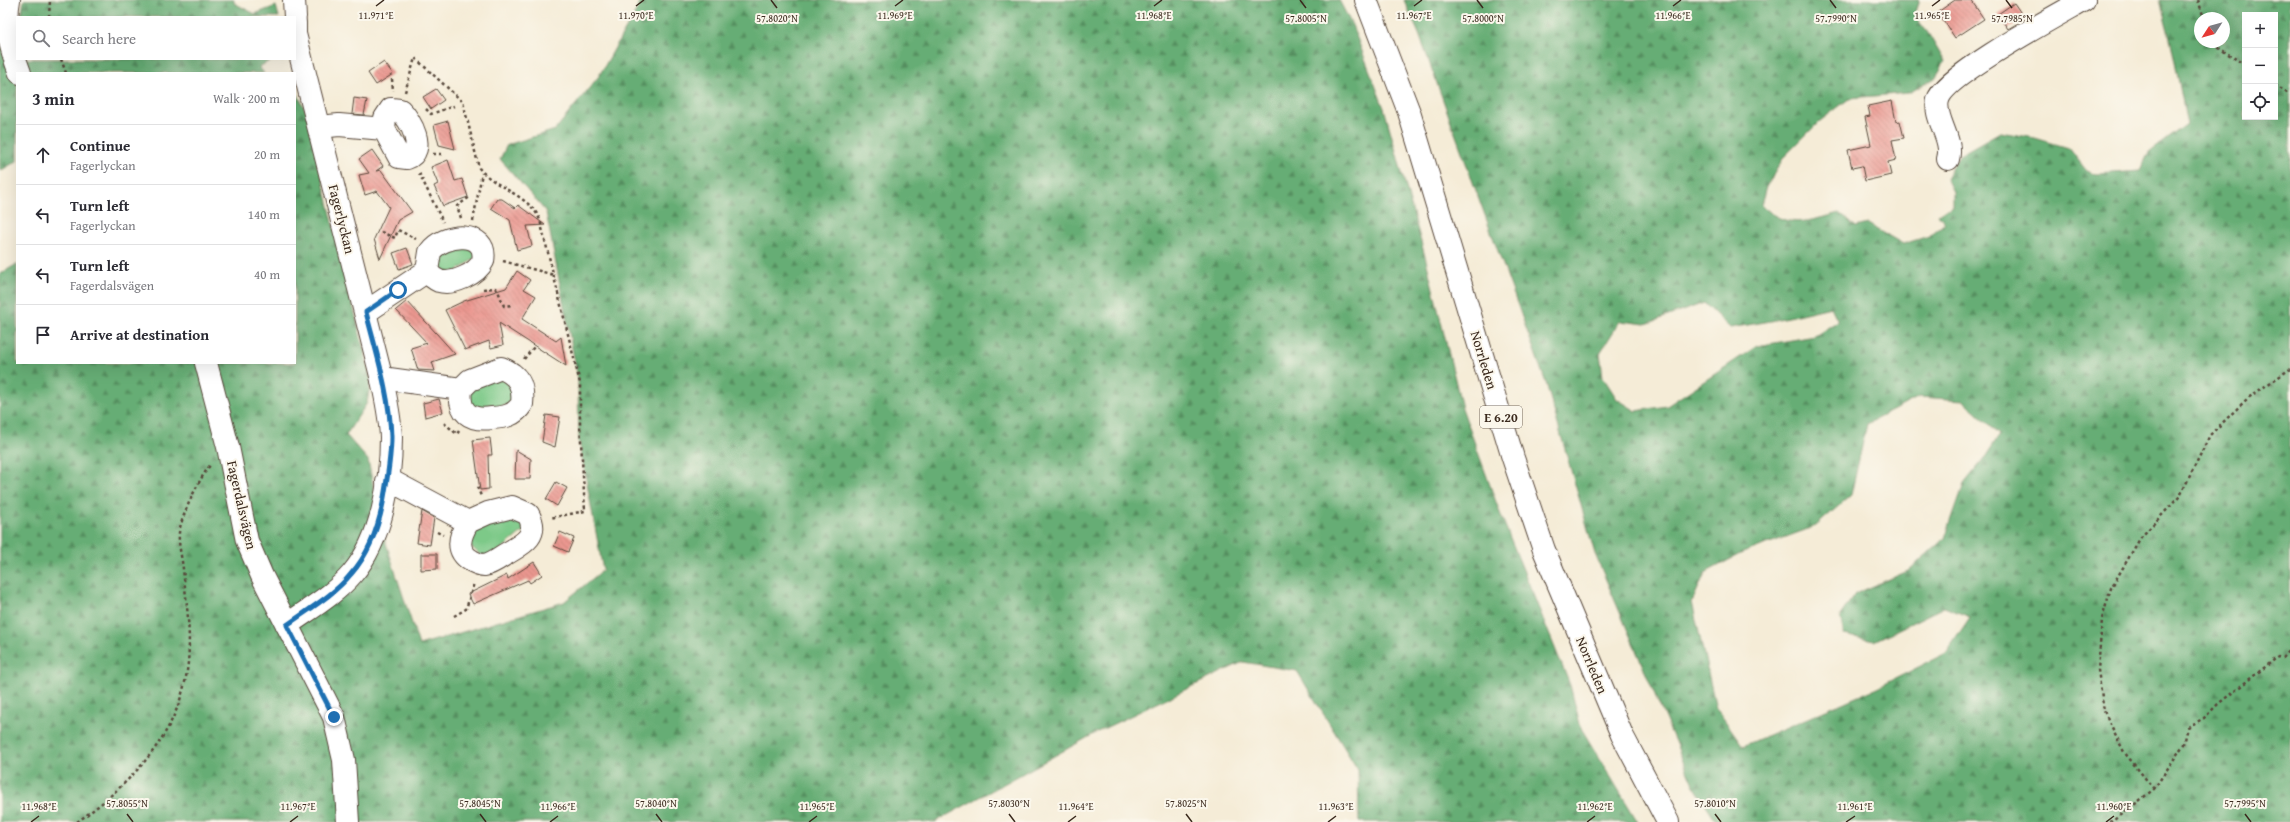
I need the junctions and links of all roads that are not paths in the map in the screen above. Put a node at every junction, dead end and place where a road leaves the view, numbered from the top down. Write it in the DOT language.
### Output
graph roads {
  1 [pos="9,0"];
  2 [pos="294,0"];
  3 [pos="1366,0"];
  4 [pos="2084,0"];
  5 [pos="295,16"];
  6 [pos="296,38"];
  7 [pos="16,60"];
  8 [pos="16,60"];
  9 [pos="20,72"];
  10 [pos="319,127"];
  11 [pos="384,129"];
  12 [pos="1948,159"];
  13 [pos="427,270"];
  14 [pos="366,312"];
  15 [pos="206,364"];
  16 [pos="382,380"];
  17 [pos="461,389"];
  18 [pos="387,482"];
  19 [pos="468,522"];
  20 [pos="287,625"];
  21 [pos="348,822"];
  22 [pos="1668,822"];
  1 -- 7 [label="main road"];
  2 -- 5 [label="main road"];
  3 -- 22 [label="main road, Norrleden / E 6.20"];
  4 -- 12 [label="main road"];
  6 -- 10 [label="main road, Fagerlyckan"];
  8 -- 9 [label="main road"];
  10 -- 11 [label="main road"];
  10 -- 14 [label="main road, Fagerlyckan"];
  11 -- 11 [label="main road"];
  13 -- 13 [label="main road"];
  13 -- 14 [label="main road"];
  14 -- 16 [label="main road, Fagerlyckan"];
  15 -- 20 [label="main road, Fagerdalsvägen"];
  16 -- 17 [label="main road"];
  16 -- 18 [label="main road, Fagerlyckan"];
  18 -- 19 [label="main road"];
  18 -- 20 [label="main road, Fagerlyckan"];
  19 -- 19 [label="main road"];
  20 -- 21 [label="main road, Fagerdalsvägen"];
}
